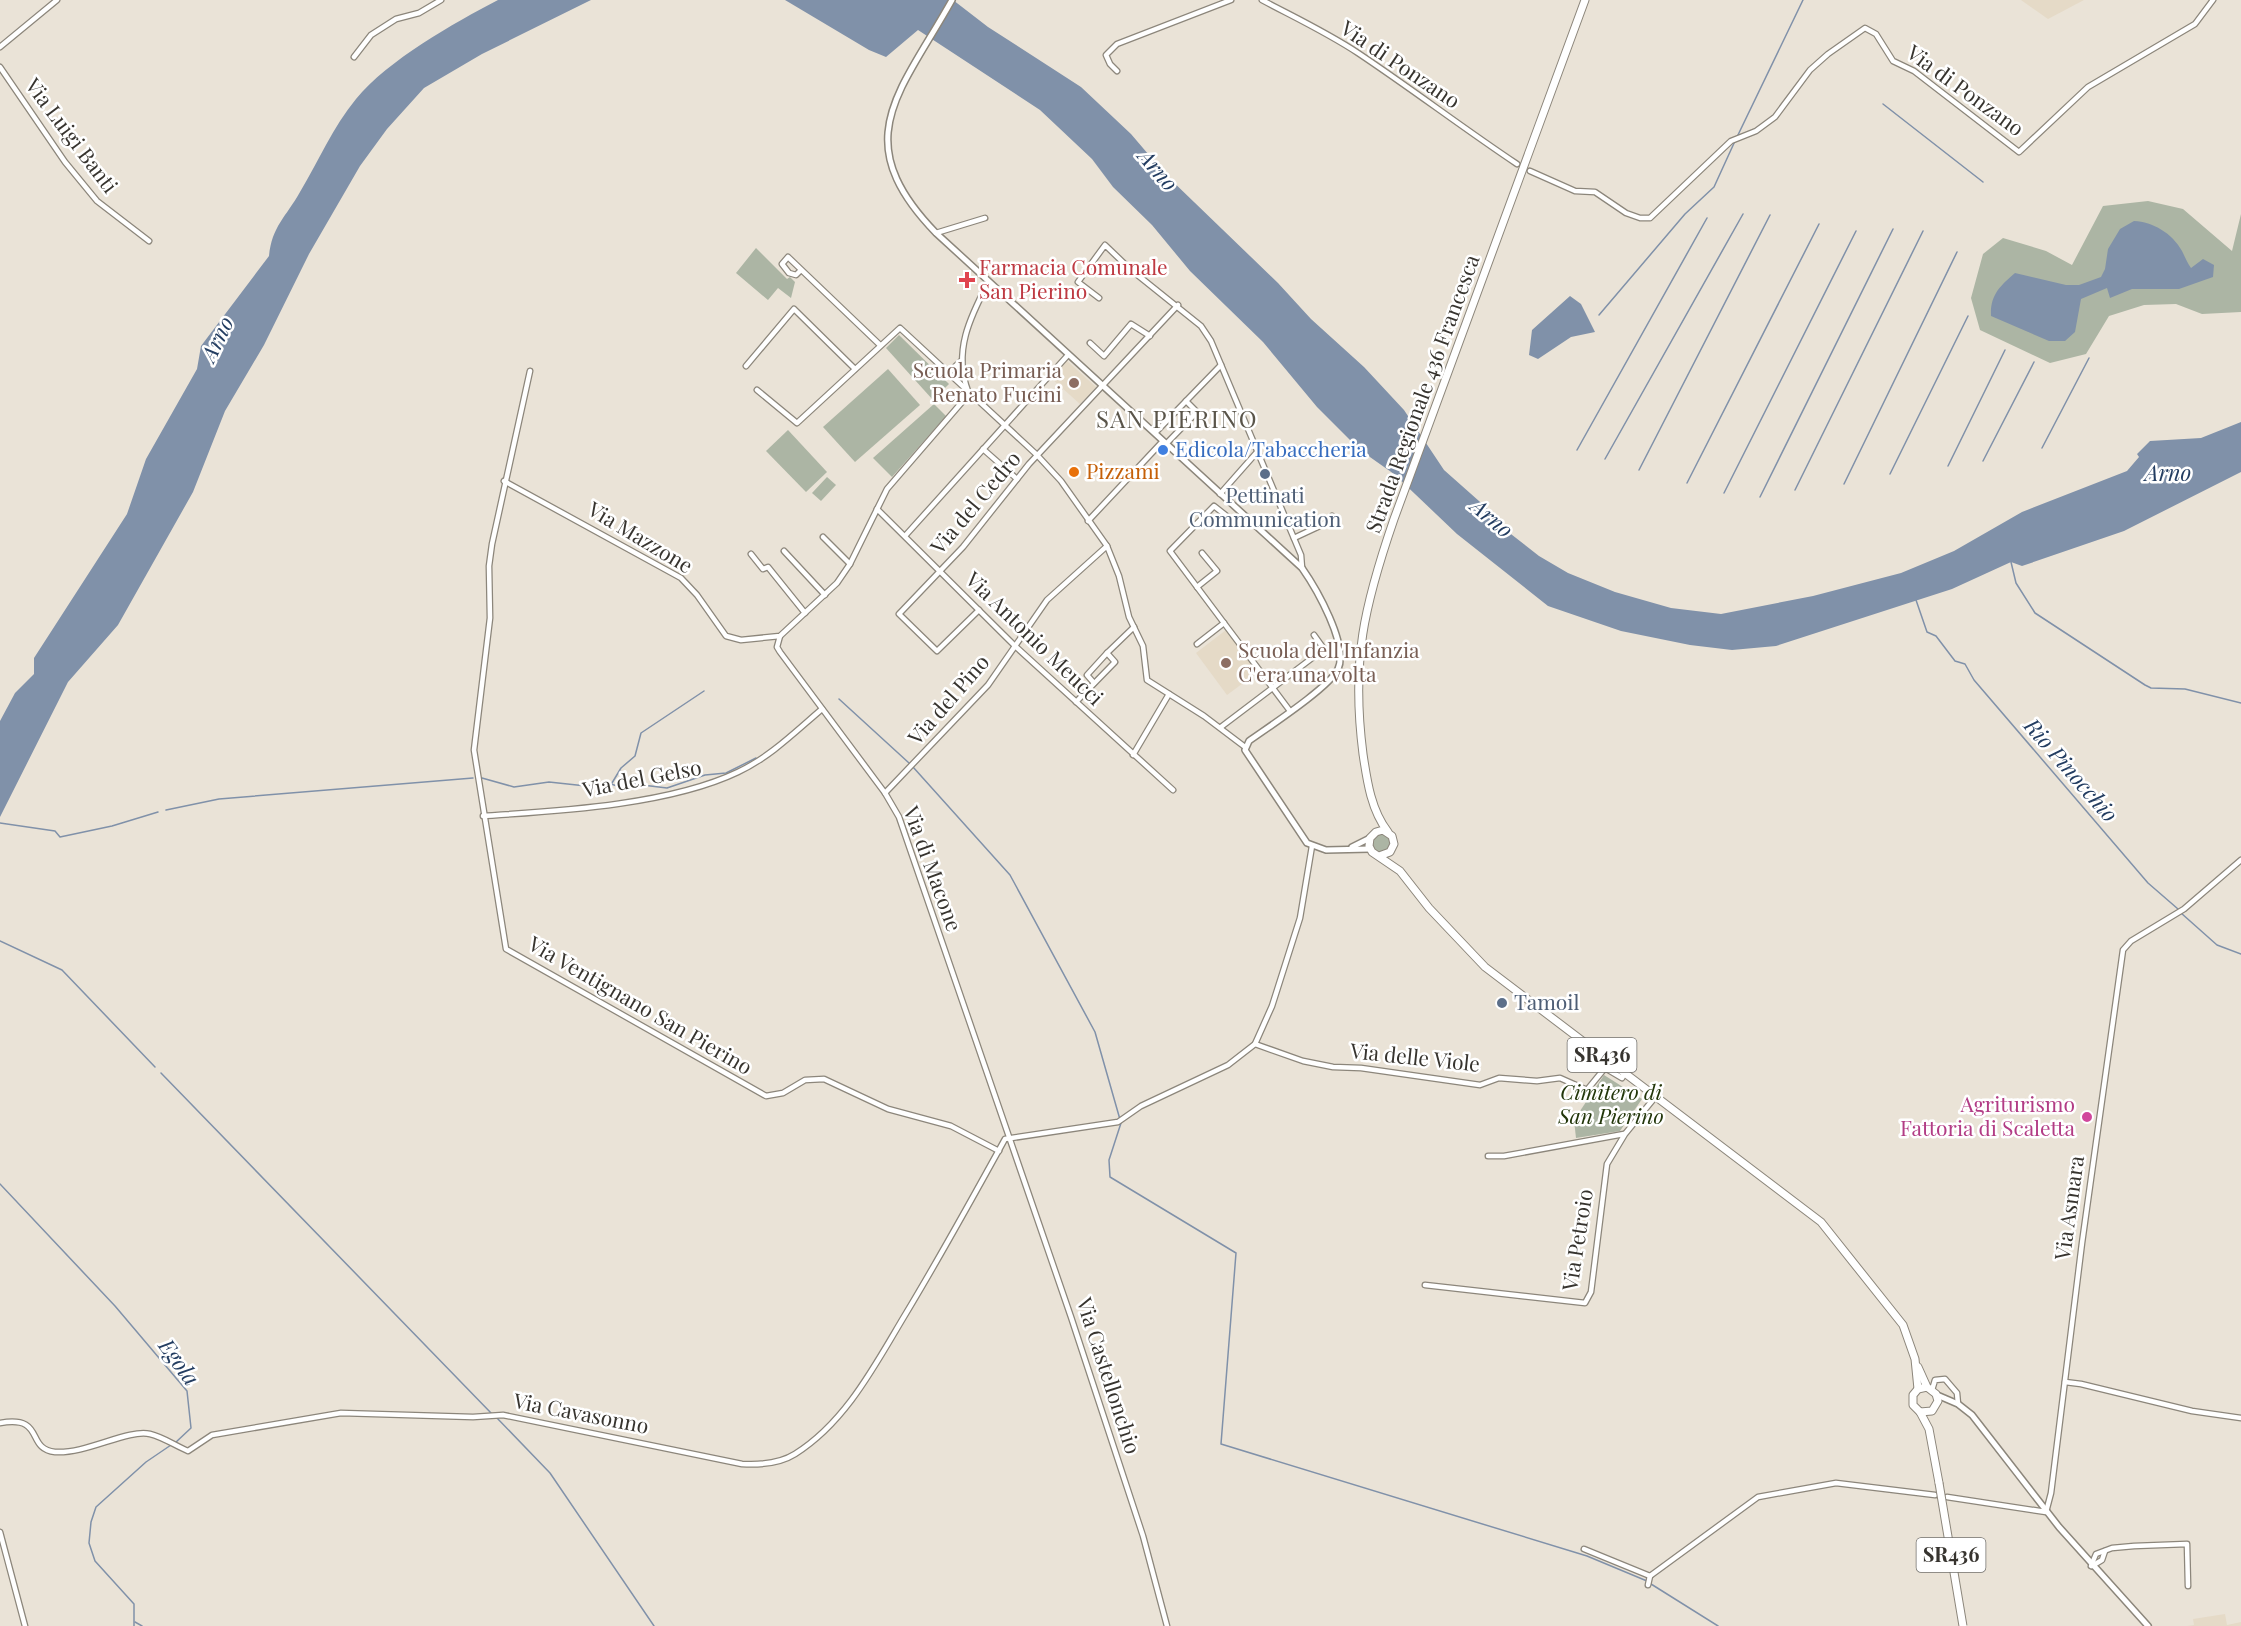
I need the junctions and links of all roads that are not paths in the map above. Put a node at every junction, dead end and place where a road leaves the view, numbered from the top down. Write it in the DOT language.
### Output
graph roads {
  1 [pos="57,0"];
  2 [pos="441,0"];
  3 [pos="952,0"];
  4 [pos="1232,0"];
  5 [pos="1262,0"];
  6 [pos="1585,0"];
  7 [pos="2213,0"];
  8 [pos="50,2"];
  9 [pos="0,47"];
  10 [pos="354,57"];
  11 [pos="0,67"];
  12 [pos="1117,71"];
  13 [pos="1517,164"];
  14 [pos="1530,171"];
  15 [pos="985,218"];
  16 [pos="936,233"];
  17 [pos="149,241"];
  18 [pos="801,270"];
  19 [pos="988,282"];
  20 [pos="1099,298"];
  21 [pos="1178,305"];
  22 [pos="1150,336"];
  23 [pos="1090,343"];
  24 [pos="880,345"];
  25 [pos="1068,355"];
  26 [pos="962,361"];
  27 [pos="1221,365"];
  28 [pos="746,366"];
  29 [pos="855,369"];
  30 [pos="530,372"];
  31 [pos="947,374"];
  32 [pos="1103,386"];
  33 [pos="757,390"];
  34 [pos="969,394"];
  35 [pos="1186,401"];
  36 [pos="1005,425"];
  37 [pos="1155,434"];
  38 [pos="1164,442"];
  39 [pos="983,449"];
  40 [pos="1258,452"];
  41 [pos="1037,456"];
  42 [pos="1017,479"];
  43 [pos="504,481"];
  44 [pos="1220,494"];
  45 [pos="877,508"];
  46 [pos="1332,516"];
  47 [pos="1088,521"];
  48 [pos="1233,521"];
  49 [pos="905,536"];
  50 [pos="823,537"];
  51 [pos="1294,538"];
  52 [pos="1107,546"];
  53 [pos="784,551"];
  54 [pos="1170,551"];
  55 [pos="1202,553"];
  56 [pos="751,554"];
  57 [pos="1163,556"];
  58 [pos="850,564"];
  59 [pos="1302,568"];
  60 [pos="940,571"];
  61 [pos="1197,587"];
  62 [pos="825,595"];
  63 [pos="979,610"];
  64 [pos="805,614"];
  65 [pos="1224,623"];
  66 [pos="1134,627"];
  67 [pos="1314,635"];
  68 [pos="780,636"];
  69 [pos="1197,644"];
  70 [pos="1015,646"];
  71 [pos="1107,653"];
  72 [pos="1094,683"];
  73 [pos="1273,688"];
  74 [pos="1169,694"];
  75 [pos="1076,702"];
  76 [pos="822,710"];
  77 [pos="1290,711"];
  78 [pos="1221,727"];
  79 [pos="1245,747"];
  80 [pos="1133,755"];
  81 [pos="1173,790"];
  82 [pos="885,793"];
  83 [pos="1375,811"];
  84 [pos="483,816"];
  85 [pos="1388,832"];
  86 [pos="1371,836"];
  87 [pos="1312,846"];
  88 [pos="1394,847"];
  89 [pos="1348,849"];
  90 [pos="1370,849"];
  91 [pos="1379,856"];
  92 [pos="2241,860"];
  93 [pos="1400,872"];
  94 [pos="1255,1044"];
  95 [pos="1626,1072"];
  96 [pos="1656,1096"];
  97 [pos="1625,1134"];
  98 [pos="1009,1139"];
  99 [pos="999,1151"];
  100 [pos="1488,1155"];
  101 [pos="1425,1285"];
  102 [pos="1915,1359"];
  103 [pos="2066,1383"];
  104 [pos="1918,1389"];
  105 [pos="1932,1390"];
  106 [pos="1956,1404"];
  107 [pos="1933,1410"];
  108 [pos="1920,1412"];
  109 [pos="2241,1418"];
  110 [pos="0,1423"];
  111 [pos="1931,1439"];
  112 [pos="1935,1495"];
  113 [pos="1947,1497"];
  114 [pos="2046,1512"];
  115 [pos="0,1532"];
  116 [pos="1584,1549"];
  117 [pos="2104,1551"];
  118 [pos="2096,1554"];
  119 [pos="2085,1558"];
  120 [pos="2102,1560"];
  121 [pos="2091,1566"];
  122 [pos="2106,1581"];
  123 [pos="2188,1586"];
  124 [pos="25,1626"];
  125 [pos="1167,1626"];
  126 [pos="1963,1626"];
  127 [pos="2148,1626"];
  1 -- 8 [label="street"];
  2 -- 10 [label="street"];
  3 -- 16 [label="street"];
  4 -- 12 [label="street"];
  5 -- 13 [label="street, Via di Ponzano"];
  6 -- 83 [label="main road, Strada Regionale 436 Francesca / SR436"];
  7 -- 14 [label="street, Via di Ponzano"];
  8 -- 9 [label="street"];
  11 -- 17 [label="street, Via Luigi Banti"];
  15 -- 16 [label="street"];
  16 -- 19 [label="street"];
  18 -- 24 [label="street"];
  19 -- 25 [label="street"];
  19 -- 26 [label="street"];
  20 -- 21 [label="street"];
  21 -- 22 [label="street, Via del Cedro"];
  21 -- 27 [label="street"];
  22 -- 23 [label="street"];
  22 -- 32 [label="street, Via del Cedro"];
  24 -- 29 [label="street"];
  24 -- 31 [label="street"];
  25 -- 32 [label="street"];
  25 -- 36 [label="street"];
  26 -- 31 [label="street"];
  26 -- 34 [label="street"];
  27 -- 35 [label="street"];
  27 -- 40 [label="street"];
  28 -- 29 [label="street"];
  29 -- 33 [label="street"];
  30 -- 43 [label="street, Via Ventignano San Pierino"];
  31 -- 34 [label="street"];
  32 -- 37 [label="street"];
  32 -- 41 [label="street, Via del Cedro"];
  34 -- 36 [label="street"];
  34 -- 45 [label="street"];
  35 -- 37 [label="street"];
  35 -- 38 [label="street"];
  36 -- 39 [label="street"];
  36 -- 41 [label="street"];
  37 -- 38 [label="street"];
  38 -- 44 [label="street"];
  38 -- 47 [label="street"];
  39 -- 42 [label="street"];
  39 -- 49 [label="street"];
  40 -- 44 [label="street"];
  40 -- 51 [label="street"];
  41 -- 42 [label="street, Via del Cedro"];
  41 -- 47 [label="street"];
  42 -- 60 [label="street, Via del Cedro"];
  43 -- 68 [label="street, Via Mazzone"];
  43 -- 84 [label="street, Via Ventignano San Pierino"];
  44 -- 59 [label="street"];
  45 -- 49 [label="street, Via Antonio Meucci"];
  45 -- 58 [label="street"];
  46 -- 51 [label="street"];
  47 -- 52 [label="street"];
  48 -- 54 [label="street"];
  49 -- 60 [label="street, Via Antonio Meucci"];
  50 -- 58 [label="street"];
  51 -- 59 [label="street"];
  52 -- 66 [label="street"];
  52 -- 70 [label="street, Via del Pino"];
  53 -- 62 [label="street"];
  54 -- 57 [label="street"];
  54 -- 61 [label="street"];
  55 -- 61 [label="street"];
  56 -- 64 [label="street"];
  58 -- 62 [label="street"];
  59 -- 77 [label="street"];
  60 -- 63 [label="street, Via Antonio Meucci"];
  60 -- 63 [label="street, Via del Cedro"];
  61 -- 65 [label="street"];
  62 -- 64 [label="street"];
  63 -- 70 [label="street, Via Antonio Meucci"];
  64 -- 68 [label="street"];
  65 -- 69 [label="street"];
  65 -- 73 [label="street"];
  66 -- 71 [label="street"];
  66 -- 74 [label="street"];
  67 -- 73 [label="street"];
  68 -- 76 [label="street, Via di Macone"];
  70 -- 75 [label="street, Via Antonio Meucci"];
  70 -- 82 [label="street, Via del Pino"];
  71 -- 72 [label="street"];
  71 -- 72 [label="street"];
  72 -- 75 [label="street"];
  73 -- 77 [label="street"];
  73 -- 78 [label="street"];
  74 -- 78 [label="street"];
  74 -- 80 [label="street"];
  75 -- 80 [label="street, Via Antonio Meucci"];
  76 -- 82 [label="street, Via di Macone"];
  76 -- 84 [label="street, Via del Gelso"];
  77 -- 79 [label="street"];
  78 -- 79 [label="street"];
  79 -- 87 [label="street"];
  80 -- 81 [label="street, Via Antonio Meucci"];
  82 -- 98 [label="street, Via di Macone"];
  83 -- 85 [label="main road, Strada Regionale 436 Francesca / SR436"];
  83 -- 86 [label="main road, Strada Regionale 436 Francesca / SR436"];
  84 -- 99 [label="street, Via Ventignano San Pierino"];
  85 -- 86 [label="main road"];
  85 -- 88 [label="main road, Strada Regionale 436 Francesca / SR436"];
  86 -- 89 [label="street"];
  86 -- 90 [label="main road, Strada Regionale 436 Francesca / SR436"];
  87 -- 89 [label="street"];
  87 -- 94 [label="street"];
  88 -- 91 [label="main road"];
  88 -- 93 [label="main road, Strada Regionale 436 Francesca / SR436"];
  89 -- 90 [label="street"];
  90 -- 91 [label="main road, Strada Regionale 436 Francesca / SR436"];
  91 -- 93 [label="main road, Strada Regionale 436 Francesca / SR436"];
  92 -- 103 [label="street, Via Asmara"];
  93 -- 95 [label="main road, Strada Regionale 436 Francesca / SR436"];
  94 -- 95 [label="street, Via delle Viole"];
  94 -- 98 [label="street"];
  95 -- 96 [label="main road, Strada Regionale 436 Francesca / SR436"];
  96 -- 97 [label="street, Via Petroio"];
  96 -- 102 [label="main road, Strada Regionale 436 Francesca / SR436"];
  97 -- 100 [label="street"];
  97 -- 101 [label="street, Via Petroio"];
  98 -- 99 [label="street, Via Cavasonno"];
  98 -- 125 [label="street, Via Castellonchio"];
  99 -- 110 [label="street, Via Cavasonno"];
  102 -- 104 [label="main road, Strada Regionale 436 Francesca / SR436"];
  102 -- 105 [label="main road, Strada Regionale 436 Francesca / SR436"];
  103 -- 109 [label="street"];
  103 -- 114 [label="street, Via Asmara"];
  104 -- 105 [label="main road"];
  104 -- 108 [label="main road, Strada Regionale 436 Francesca / SR436"];
  105 -- 106 [label="street"];
  105 -- 106 [label="street"];
  105 -- 107 [label="main road, Strada Regionale 436 Francesca / SR436"];
  106 -- 107 [label="street"];
  106 -- 114 [label="street"];
  107 -- 108 [label="main road"];
  107 -- 111 [label="main road, Strada Regionale 436 Francesca / SR436"];
  108 -- 111 [label="main road, Strada Regionale 436 Francesca / SR436"];
  111 -- 126 [label="main road, Strada Regionale 436 Francesca / SR436, bridge"];
  112 -- 116 [label="street"];
  113 -- 114 [label="street"];
  114 -- 119 [label="street"];
  115 -- 124 [label="street"];
  117 -- 118 [label="street"];
  117 -- 120 [label="street"];
  117 -- 123 [label="street"];
  118 -- 119 [label="street"];
  118 -- 121 [label="street"];
  119 -- 121 [label="street"];
  120 -- 121 [label="street"];
  120 -- 122 [label="street"];
  121 -- 122 [label="street"];
  122 -- 127 [label="street"];
}
